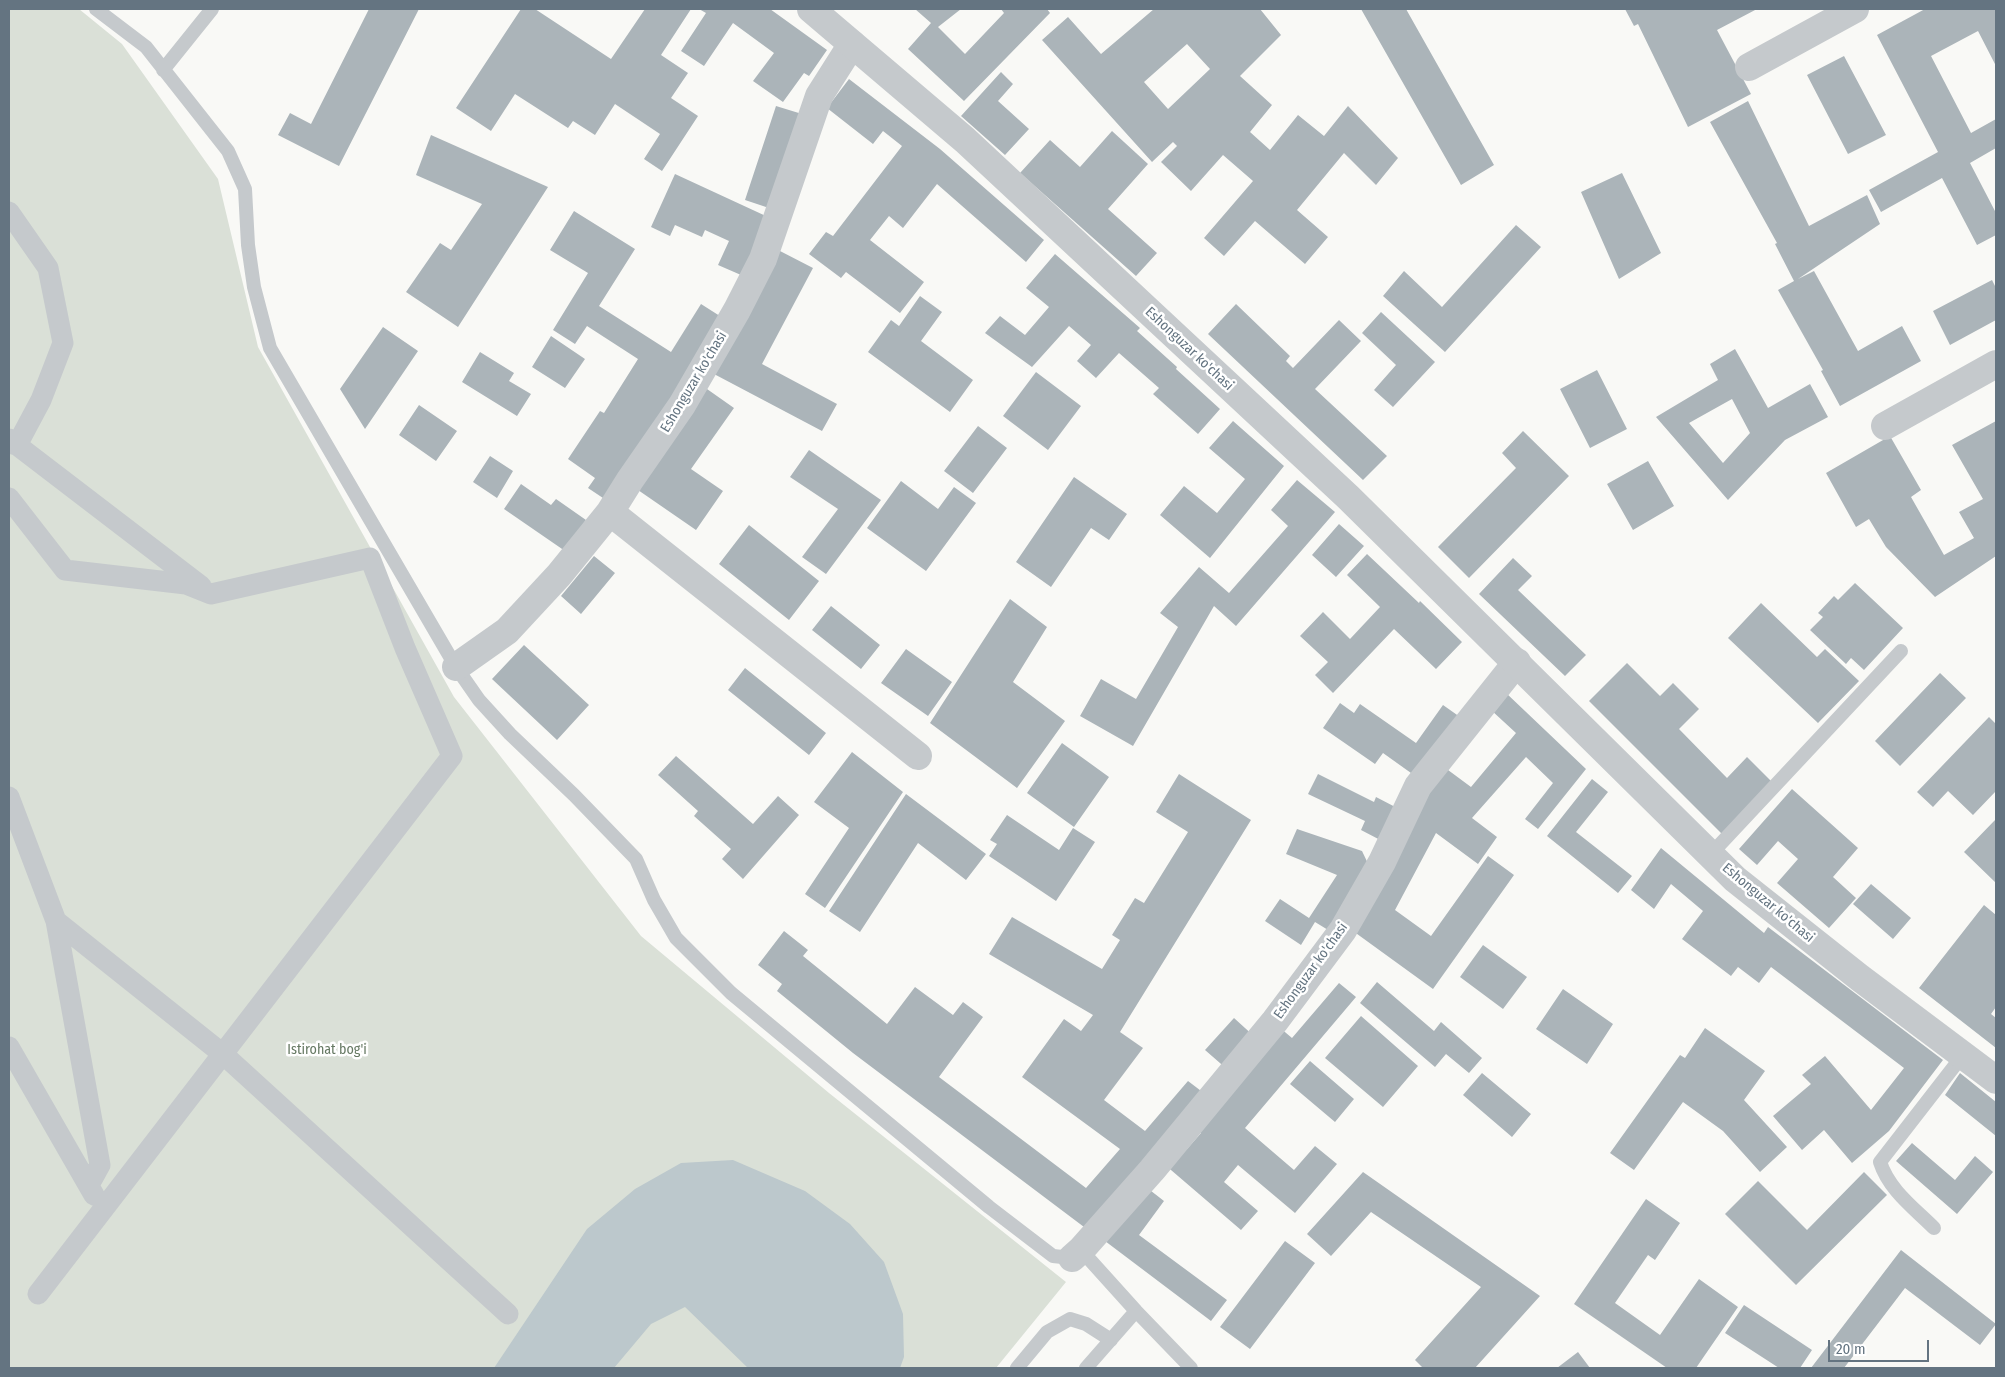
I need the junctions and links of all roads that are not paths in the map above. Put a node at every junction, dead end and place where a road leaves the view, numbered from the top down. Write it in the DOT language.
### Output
graph roads {
  1 [pos="96,9"];
  2 [pos="212,9"];
  3 [pos="811,9"];
  4 [pos="1855,9"];
  5 [pos="852,44"];
  6 [pos="1748,66"];
  7 [pos="163,70"];
  8 [pos="9,212"];
  9 [pos="1996,364"];
  10 [pos="1885,426"];
  11 [pos="11,442"];
  12 [pos="9,498"];
  13 [pos="610,512"];
  14 [pos="211,594"];
  15 [pos="1901,651"];
  16 [pos="1517,662"];
  17 [pos="456,667"];
  18 [pos="918,756"];
  19 [pos="9,797"];
  20 [pos="1710,854"];
  21 [pos="56,921"];
  22 [pos="9,1047"];
  23 [pos="224,1055"];
  24 [pos="1963,1055"];
  25 [pos="1996,1080"];
  26 [pos="89,1185"];
  27 [pos="103,1211"];
  28 [pos="1934,1228"];
  29 [pos="1076,1254"];
  30 [pos="38,1294"];
  31 [pos="1136,1311"];
  32 [pos="508,1314"];
  33 [pos="1111,1340"];
  34 [pos="1017,1368"];
  35 [pos="1086,1368"];
  36 [pos="1190,1368"];
  1 -- 7 [label="lane"];
  2 -- 7 [label="lane"];
  3 -- 5 [label="street, Eshonguzar ko'chasi"];
  4 -- 6 [label="street"];
  5 -- 13 [label="street, Eshonguzar ko'chasi"];
  5 -- 16 [label="street, Eshonguzar ko'chasi"];
  7 -- 17 [label="lane"];
  8 -- 11 [label="street"];
  9 -- 10 [label="street"];
  11 -- 14 [label="street"];
  12 -- 14 [label="street"];
  13 -- 17 [label="street, Eshonguzar ko'chasi"];
  13 -- 18 [label="street"];
  14 -- 23 [label="street"];
  15 -- 20 [label="lane"];
  16 -- 20 [label="street, Eshonguzar ko'chasi"];
  16 -- 29 [label="street, Eshonguzar ko'chasi"];
  17 -- 29 [label="lane"];
  19 -- 21 [label="street"];
  20 -- 24 [label="street, Eshonguzar ko'chasi"];
  21 -- 23 [label="street"];
  21 -- 26 [label="street"];
  22 -- 26 [label="street"];
  23 -- 27 [label="street"];
  23 -- 32 [label="street"];
  24 -- 25 [label="street, Eshonguzar ko'chasi"];
  24 -- 28 [label="lane"];
  26 -- 27 [label="street"];
  27 -- 30 [label="street"];
  29 -- 31 [label="lane"];
  31 -- 33 [label="lane"];
  31 -- 36 [label="lane"];
  33 -- 34 [label="lane"];
  33 -- 35 [label="lane"];
}
